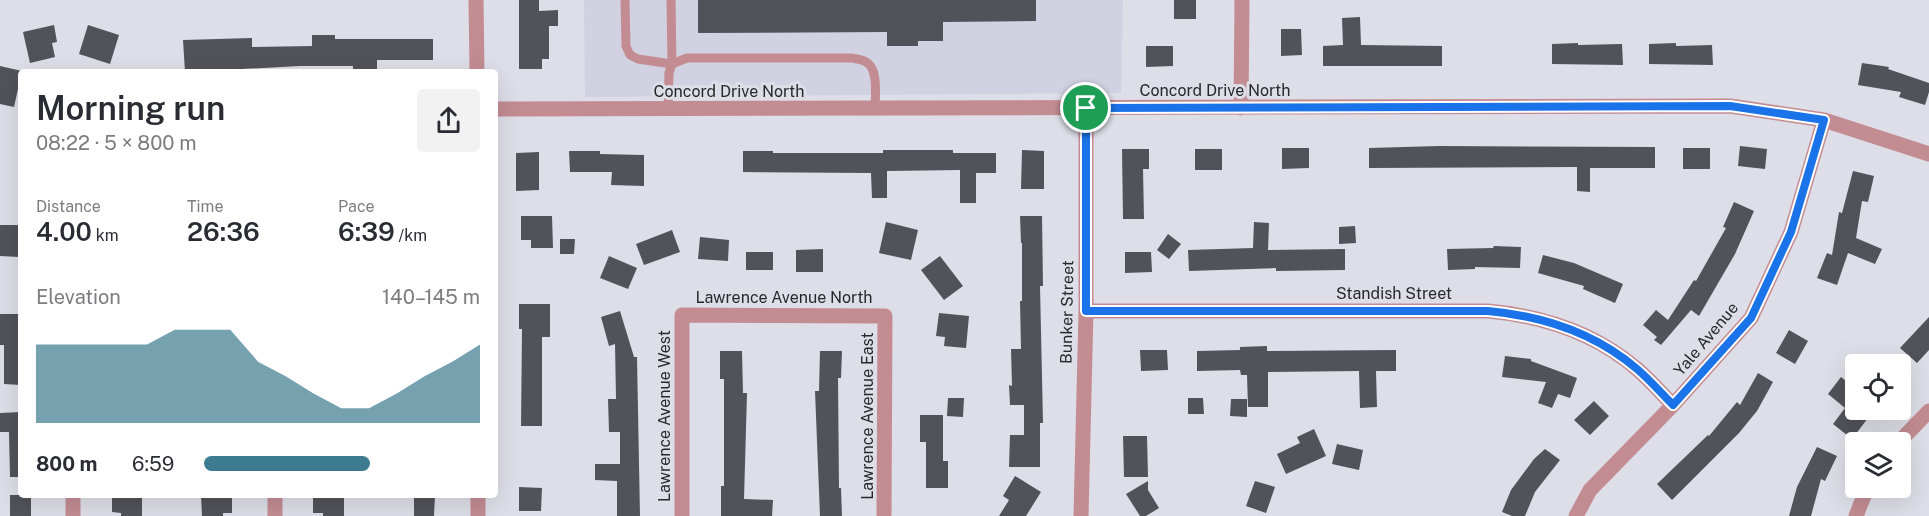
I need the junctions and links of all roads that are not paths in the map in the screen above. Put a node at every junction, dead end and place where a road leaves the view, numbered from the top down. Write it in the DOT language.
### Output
graph roads {
  1 [pos="476,0"];
  2 [pos="625,0"];
  3 [pos="671,0"];
  4 [pos="1242,0"];
  5 [pos="672,64"];
  6 [pos="477,69"];
  7 [pos="875,108"];
  8 [pos="1086,108"];
  9 [pos="1241,108"];
  10 [pos="498,109"];
  11 [pos="668,109"];
  12 [pos="1824,120"];
  13 [pos="1929,154"];
  14 [pos="1086,311"];
  15 [pos="682,315"];
  16 [pos="885,316"];
  17 [pos="1673,405"];
  18 [pos="1929,411"];
  19 [pos="1909,432"];
  20 [pos="73,498"];
  21 [pos="274,498"];
  22 [pos="478,498"];
  23 [pos="1864,498"];
  24 [pos="73,516"];
  25 [pos="274,516"];
  26 [pos="478,516"];
  27 [pos="682,516"];
  28 [pos="884,516"];
  29 [pos="1081,516"];
  30 [pos="1576,516"];
  31 [pos="1856,516"];
  1 -- 6 [label="street"];
  2 -- 5 [label="lane"];
  3 -- 5 [label="lane"];
  4 -- 9 [label="street"];
  5 -- 7 [label="lane"];
  5 -- 11 [label="lane"];
  7 -- 8 [label="street, Concord Drive North"];
  7 -- 11 [label="street, Concord Drive North"];
  8 -- 9 [label="street, Concord Drive North"];
  8 -- 14 [label="street, Bunker Street"];
  9 -- 12 [label="street, Concord Drive North"];
  10 -- 11 [label="street, Concord Drive North"];
  12 -- 13 [label="street, Concord Drive North"];
  12 -- 17 [label="street, Yale Avenue"];
  14 -- 17 [label="street, Standish Street"];
  14 -- 29 [label="street, Bunker Street"];
  15 -- 16 [label="street, Lawrence Avenue North"];
  15 -- 27 [label="street, Lawrence Avenue West"];
  16 -- 28 [label="street, Lawrence Avenue East"];
  17 -- 30 [label="street, Yale Avenue"];
  18 -- 19 [label="street"];
  20 -- 24 [label="street"];
  21 -- 25 [label="street"];
  22 -- 26 [label="street"];
  23 -- 31 [label="street"];
}
